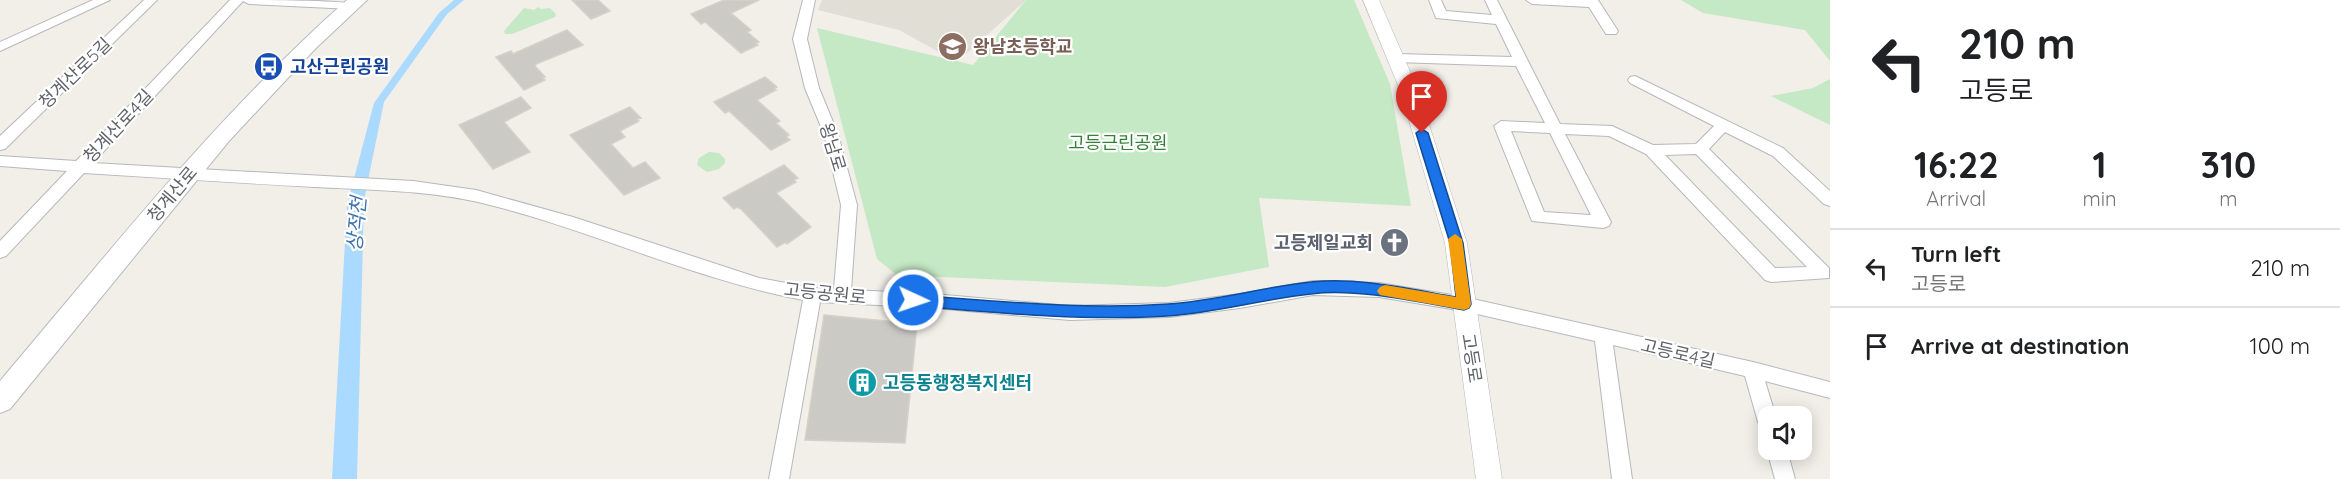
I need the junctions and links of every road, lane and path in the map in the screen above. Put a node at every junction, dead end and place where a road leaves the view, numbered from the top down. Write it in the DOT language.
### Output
graph roads {
  1 [pos="104,0"];
  2 [pos="151,0"];
  3 [pos="237,0"];
  4 [pos="249,0"];
  5 [pos="809,0"];
  6 [pos="1371,0"];
  7 [pos="1435,0"];
  8 [pos="1491,0"];
  9 [pos="1533,0"];
  10 [pos="355,3"];
  11 [pos="1500,20"];
  12 [pos="1611,31"];
  13 [pos="3,47"];
  14 [pos="1396,58"];
  15 [pos="1521,62"];
  16 [pos="1635,80"];
  17 [pos="1723,125"];
  18 [pos="1555,128"];
  19 [pos="0,145"];
  20 [pos="1700,149"];
  21 [pos="1651,150"];
  22 [pos="0,161"];
  23 [pos="79,167"];
  24 [pos="188,175"];
  25 [pos="1830,200"];
  26 [pos="0,252"];
  27 [pos="813,295"];
  28 [pos="842,298"];
  29 [pos="1464,304"];
  30 [pos="1603,336"];
  31 [pos="1754,370"];
  32 [pos="1830,390"];
  33 [pos="0,401"];
  34 [pos="1764,406"];
  35 [pos="1780,460"];
  36 [pos="779,479"];
  37 [pos="1489,479"];
  38 [pos="1622,479"];
  39 [pos="1785,479"];
  1 -- 13 [label="street"];
  2 -- 19 [label="street, 청계산로5길"];
  3 -- 23 [label="street, 청계산로4길"];
  4 -- 10 [label="street"];
  5 -- 28 [label="street, 왕남로"];
  6 -- 14 [label="street, 고등로"];
  7 -- 11 [label="street"];
  8 -- 11 [label="street"];
  9 -- 12 [label="street"];
  10 -- 24 [label="main road, 청계산로"];
  11 -- 15 [label="street"];
  14 -- 15 [label="street"];
  14 -- 29 [label="street, 고등로"];
  15 -- 18 [label="street"];
  16 -- 17 [label="street"];
  17 -- 20 [label="street"];
  17 -- 25 [label="street"];
  18 -- 18 [label="street"];
  18 -- 21 [label="street"];
  20 -- 21 [label="street"];
  20 -- 21 [label="street"];
  22 -- 23 [label="street"];
  23 -- 24 [label="street"];
  23 -- 26 [label="street, 청계산로4길"];
  24 -- 27 [label="street, 고등공원로"];
  24 -- 33 [label="main road, 청계산로"];
  27 -- 28 [label="street, 고등공원로"];
  27 -- 36 [label="street"];
  28 -- 29 [label="street, 고등공원로"];
  29 -- 30 [label="street, 고등로4길"];
  29 -- 37 [label="street, 고등로"];
  30 -- 31 [label="street, 고등로4길"];
  30 -- 38 [label="street"];
  31 -- 32 [label="street, 고등로4길"];
  31 -- 34 [label="street"];
  35 -- 39 [label="street"];
}
